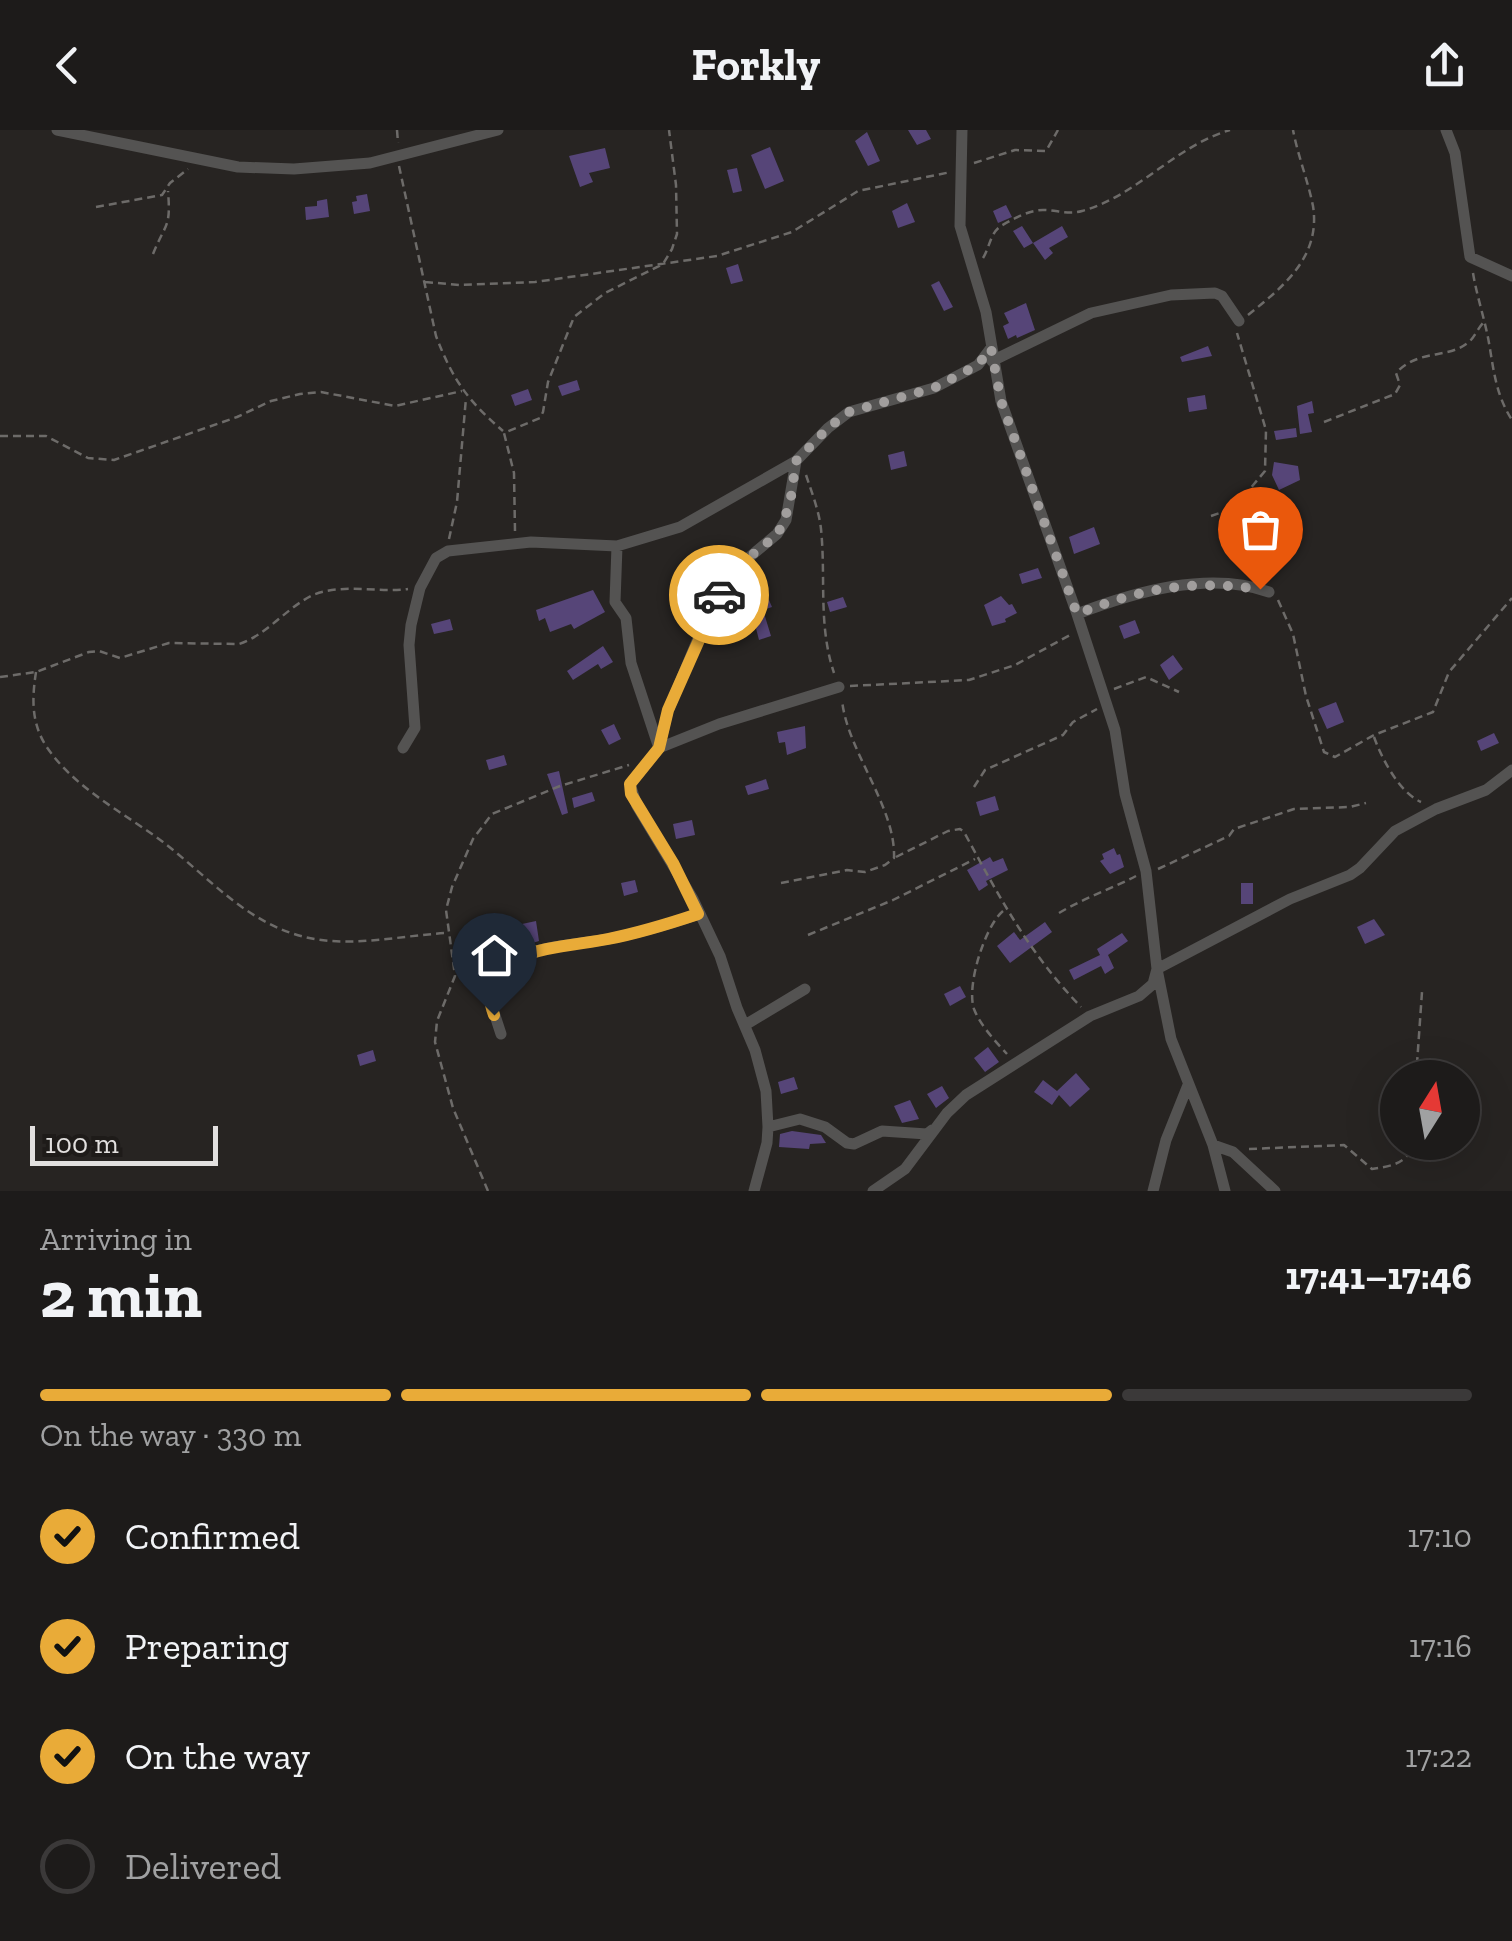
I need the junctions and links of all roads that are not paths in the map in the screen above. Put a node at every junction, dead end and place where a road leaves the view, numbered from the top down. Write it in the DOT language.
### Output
graph roads {
  1 [pos="58,130"];
  2 [pos="498,130"];
  3 [pos="962,130"];
  4 [pos="1446,130"];
  5 [pos="1512,276"];
  6 [pos="1239,321"];
  7 [pos="992,354"];
  8 [pos="801,458"];
  9 [pos="617,546"];
  10 [pos="1269,592"];
  11 [pos="1077,614"];
  12 [pos="840,690"];
  13 [pos="404,748"];
  14 [pos="656,752"];
  15 [pos="1512,770"];
  16 [pos="698,914"];
  17 [pos="1158,969"];
  18 [pos="805,989"];
  19 [pos="745,1025"];
  20 [pos="502,1034"];
  21 [pos="1188,1085"];
  22 [pos="768,1127"];
  23 [pos="935,1128"];
  24 [pos="1213,1145"];
  25 [pos="754,1191"];
  26 [pos="873,1191"];
  27 [pos="1153,1191"];
  28 [pos="1225,1191"];
  29 [pos="1275,1191"];
  1 -- 2 [label="street"];
  3 -- 7 [label="street"];
  4 -- 5 [label="street"];
  6 -- 7 [label="street"];
  7 -- 8 [label="street"];
  7 -- 11 [label="street"];
  8 -- 9 [label="street"];
  8 -- 14 [label="street"];
  9 -- 13 [label="street"];
  9 -- 14 [label="street"];
  10 -- 11 [label="street"];
  11 -- 17 [label="street"];
  12 -- 14 [label="street"];
  14 -- 16 [label="street"];
  15 -- 17 [label="street"];
  16 -- 19 [label="street"];
  16 -- 20 [label="street"];
  17 -- 21 [label="street"];
  17 -- 23 [label="street"];
  18 -- 19 [label="street"];
  19 -- 22 [label="street"];
  21 -- 24 [label="street"];
  21 -- 27 [label="street"];
  22 -- 23 [label="street"];
  22 -- 25 [label="street"];
  23 -- 26 [label="street"];
  24 -- 28 [label="street"];
  24 -- 29 [label="street"];
}
